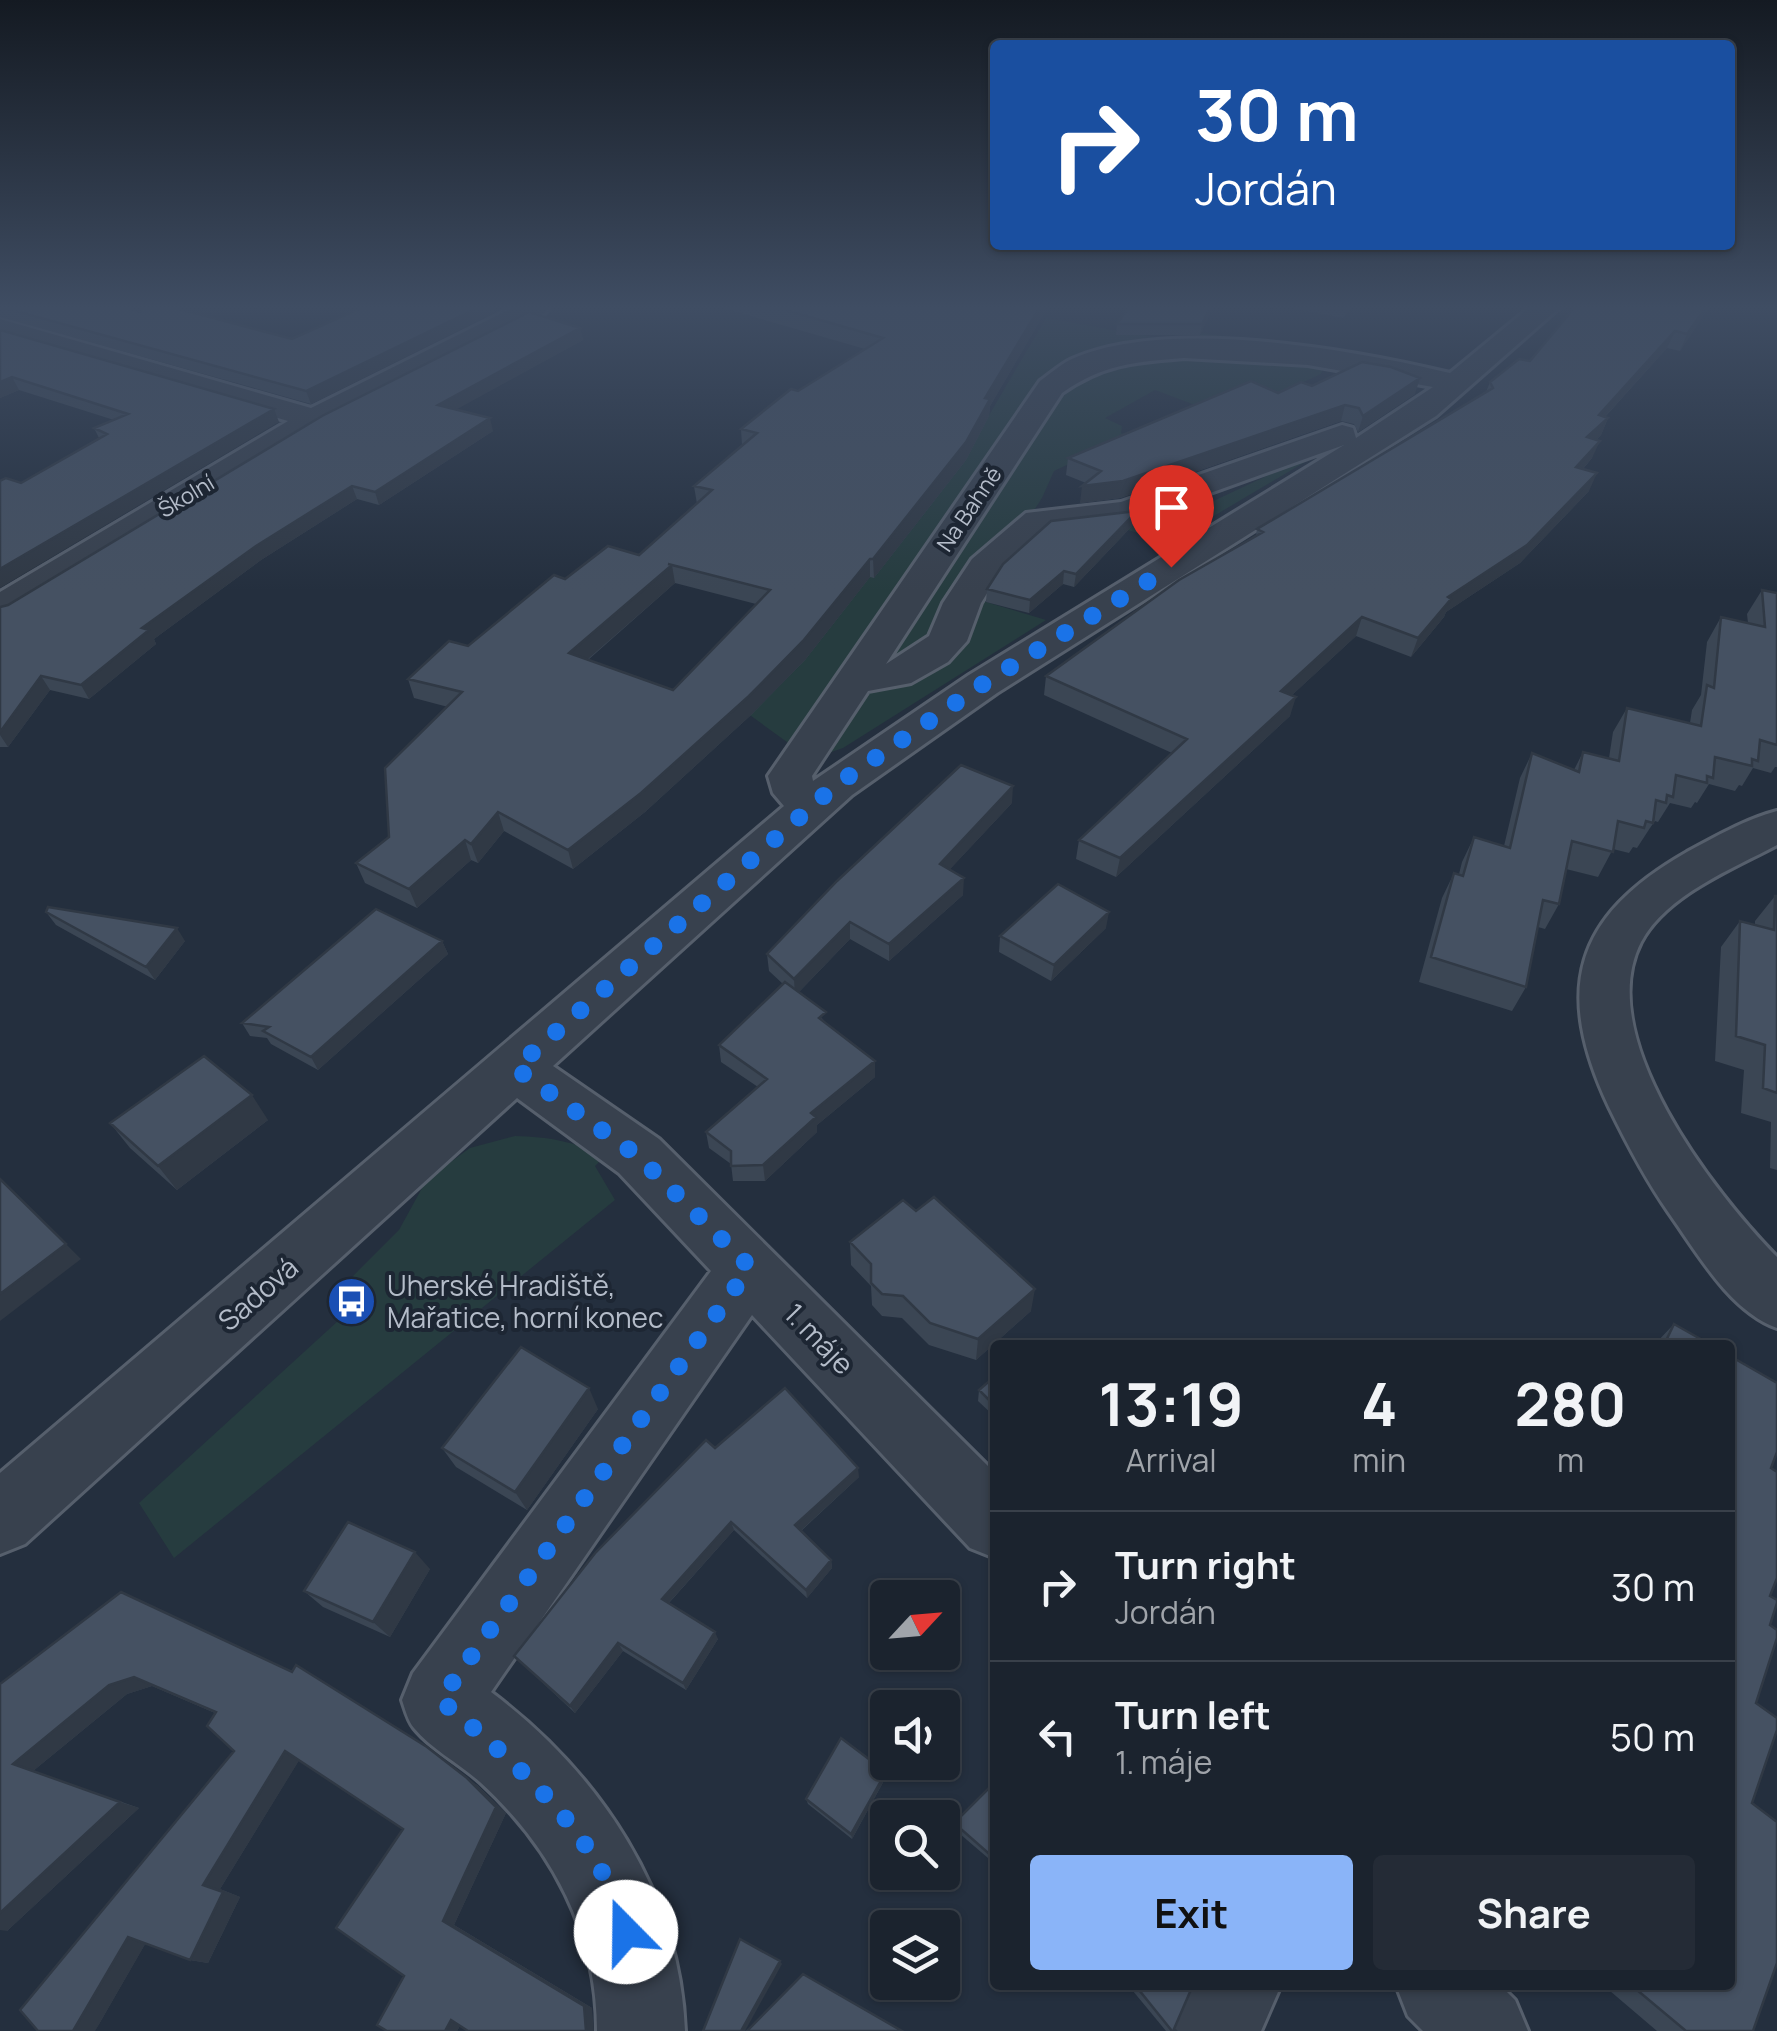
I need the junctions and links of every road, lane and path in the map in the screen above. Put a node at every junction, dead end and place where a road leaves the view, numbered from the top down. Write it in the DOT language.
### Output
graph roads {
  1 [pos="255,402"];
  2 [pos="348,402"];
  3 [pos="1040,402"];
  4 [pos="1433,402"];
  5 [pos="314,419"];
  6 [pos="1391,431"];
  7 [pos="0,608"];
  8 [pos="853,681"];
  9 [pos="814,805"];
  10 [pos="1777,826"];
  11 [pos="515,1068"];
  12 [pos="750,1267"];
  13 [pos="1777,1300"];
  14 [pos="3,1511"];
  15 [pos="990,1518"];
  16 [pos="1236,1990"];
  17 [pos="1444,1990"];
  18 [pos="641,2031"];
  19 [pos="1216,2031"];
  20 [pos="1484,2031"];
  1 -- 5 [label="street"];
  2 -- 5 [label="street, Školní"];
  3 -- 8 [label="street, Na Bahně"];
  4 -- 6 [label="street"];
  5 -- 7 [label="street, Školní"];
  6 -- 8 [label="street, Na Bahně"];
  6 -- 9 [label="street"];
  8 -- 9 [label="street, Na Bahně"];
  9 -- 11 [label="street"];
  10 -- 13 [label="street"];
  11 -- 12 [label="street, 1. máje"];
  11 -- 14 [label="street, Sadová"];
  12 -- 15 [label="street, 1. máje"];
  12 -- 18 [label="street"];
  16 -- 19 [label="street"];
  17 -- 20 [label="street"];
}
